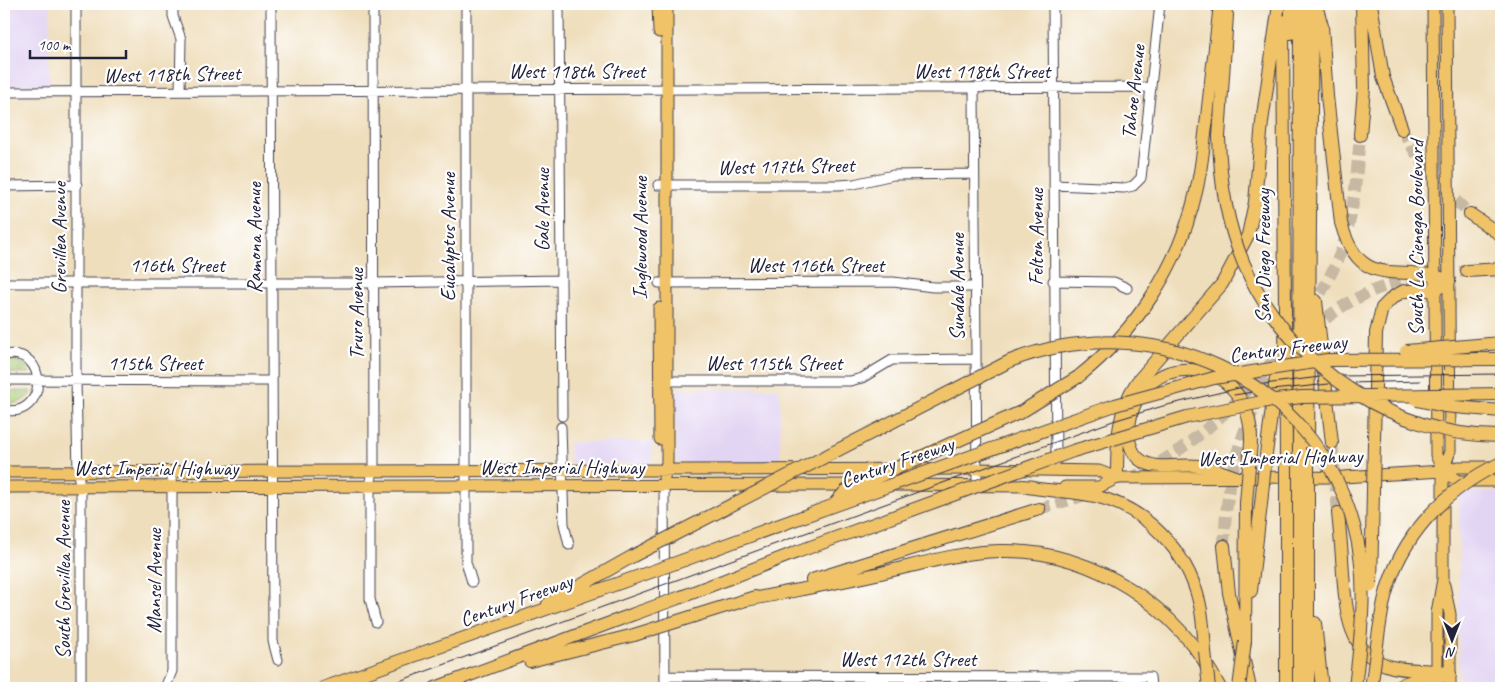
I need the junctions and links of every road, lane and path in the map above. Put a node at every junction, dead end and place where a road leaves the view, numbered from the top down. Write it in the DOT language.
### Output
graph roads {
  1 [pos="76,4"];
  2 [pos="173,4"];
  3 [pos="271,4"];
  4 [pos="373,4"];
  5 [pos="466,4"];
  6 [pos="560,4"];
  7 [pos="658,4"];
  8 [pos="666,4"];
  9 [pos="1053,4"];
  10 [pos="1160,4"];
  11 [pos="1220,4"];
  12 [pos="1227,4"];
  13 [pos="1279,4"];
  14 [pos="1283,4"];
  15 [pos="1291,4"];
  16 [pos="1300,4"];
  17 [pos="1314,4"];
  18 [pos="1362,4"];
  19 [pos="1371,4"];
  20 [pos="1433,4"];
  21 [pos="1447,4"];
  22 [pos="559,88"];
  23 [pos="662,88"];
  24 [pos="1053,88"];
  25 [pos="1151,88"];
  26 [pos="465,89"];
  27 [pos="974,89"];
  28 [pos="180,90"];
  29 [pos="374,90"];
  30 [pos="271,91"];
  31 [pos="4,92"];
  32 [pos="77,92"];
  33 [pos="1402,129"];
  34 [pos="1360,135"];
  35 [pos="974,174"];
  36 [pos="77,185"];
  37 [pos="662,185"];
  38 [pos="1054,185"];
  39 [pos="4,186"];
  40 [pos="1470,214"];
  41 [pos="1501,235"];
  42 [pos="1310,241"];
  43 [pos="1501,269"];
  44 [pos="1467,271"];
  45 [pos="1434,274"];
  46 [pos="560,280"];
  47 [pos="1054,281"];
  48 [pos="1449,281"];
  49 [pos="466,282"];
  50 [pos="4,283"];
  51 [pos="77,283"];
  52 [pos="272,283"];
  53 [pos="373,283"];
  54 [pos="663,283"];
  55 [pos="974,287"];
  56 [pos="1127,288"];
  57 [pos="1434,290"];
  58 [pos="1501,343"];
  59 [pos="1284,352"];
  60 [pos="4,355"];
  61 [pos="974,359"];
  62 [pos="1501,359"];
  63 [pos="1327,360"];
  64 [pos="4,380"];
  65 [pos="39,380"];
  66 [pos="76,380"];
  67 [pos="272,381"];
  68 [pos="663,381"];
  69 [pos="1501,394"];
  70 [pos="1400,395"];
  71 [pos="4,410"];
  72 [pos="1501,411"];
  73 [pos="562,416"];
  74 [pos="561,427"];
  75 [pos="1501,436"];
  76 [pos="1332,443"];
  77 [pos="1298,454"];
  78 [pos="1501,464"];
  79 [pos="1501,467"];
  80 [pos="977,469"];
  81 [pos="1056,470"];
  82 [pos="274,471"];
  83 [pos="467,471"];
  84 [pos="664,471"];
  85 [pos="1443,471"];
  86 [pos="4,472"];
  87 [pos="78,472"];
  88 [pos="172,472"];
  89 [pos="373,472"];
  90 [pos="562,472"];
  91 [pos="1236,477"];
  92 [pos="1117,478"];
  93 [pos="1501,481"];
  94 [pos="466,485"];
  95 [pos="564,485"];
  96 [pos="664,485"];
  97 [pos="977,485"];
  98 [pos="172,486"];
  99 [pos="274,486"];
  100 [pos="370,486"];
  101 [pos="1023,486"];
  102 [pos="4,487"];
  103 [pos="80,487"];
  104 [pos="1298,501"];
  105 [pos="832,506"];
  106 [pos="1039,509"];
  107 [pos="1338,512"];
  108 [pos="569,545"];
  109 [pos="1224,546"];
  110 [pos="1308,561"];
  111 [pos="1443,579"];
  112 [pos="472,582"];
  113 [pos="747,600"];
  114 [pos="522,620"];
  115 [pos="376,622"];
  116 [pos="1245,641"];
  117 [pos="278,660"];
  118 [pos="475,674"];
  119 [pos="1450,674"];
  120 [pos="665,676"];
  121 [pos="1437,679"];
  122 [pos="81,688"];
  123 [pos="165,688"];
  124 [pos="323,688"];
  125 [pos="435,688"];
  126 [pos="665,688"];
  127 [pos="1151,688"];
  128 [pos="1209,688"];
  129 [pos="1220,688"];
  130 [pos="1240,688"];
  131 [pos="1250,688"];
  132 [pos="1286,688"];
  133 [pos="1299,688"];
  134 [pos="1308,688"];
  135 [pos="1322,688"];
  136 [pos="1366,688"];
  137 [pos="1396,688"];
  138 [pos="1450,688"];
  1 -- 32 [label="street, Grevillea Avenue"];
  2 -- 28 [label="street"];
  3 -- 30 [label="street, Ramona Avenue"];
  4 -- 29 [label="street, Truro Avenue"];
  5 -- 26 [label="street, Eucalyptus Avenue"];
  6 -- 22 [label="street, Gale Avenue"];
  7 -- 23 [label="main road, Inglewood Avenue"];
  8 -- 23 [label="main road, Inglewood Avenue"];
  9 -- 24 [label="street, Felton Avenue"];
  10 -- 25 [label="street, Tahoe Avenue"];
  11 -- 105 [label="highway, bridge"];
  12 -- 75 [label="highway, bridge"];
  13 -- 92 [label="highway"];
  14 -- 59 [label="highway, San Diego Freeway"];
  15 -- 59 [label="highway"];
  16 -- 77 [label="highway"];
  17 -- 42 [label="highway, San Diego Freeway"];
  17 -- 45 [label="highway"];
  18 -- 34 [label="highway"];
  19 -- 33 [label="highway"];
  20 -- 45 [label="main road, South La Cienega Boulevard"];
  21 -- 48 [label="main road, South La Cienega Boulevard"];
  22 -- 23 [label="street, West 118th Street"];
  22 -- 26 [label="street, West 118th Street"];
  22 -- 46 [label="street, Gale Avenue"];
  23 -- 27 [label="street, West 118th Street"];
  23 -- 37 [label="main road, Inglewood Avenue"];
  24 -- 25 [label="street, West 118th Street"];
  24 -- 27 [label="street, West 118th Street"];
  24 -- 38 [label="street, Felton Avenue"];
  25 -- 38 [label="street, Tahoe Avenue"];
  26 -- 29 [label="street, West 118th Street"];
  26 -- 49 [label="street, Eucalyptus Avenue"];
  27 -- 35 [label="street, Sundale Avenue"];
  28 -- 30 [label="street, West 118th Street"];
  28 -- 32 [label="street, West 118th Street"];
  29 -- 30 [label="street, West 118th Street"];
  29 -- 53 [label="street, Truro Avenue"];
  30 -- 52 [label="street, Ramona Avenue"];
  31 -- 32 [label="street, West 118th Street"];
  32 -- 36 [label="street, Grevillea Avenue"];
  35 -- 37 [label="street, West 117th Street"];
  35 -- 55 [label="street, Sundale Avenue"];
  36 -- 39 [label="street"];
  36 -- 51 [label="street, Grevillea Avenue"];
  37 -- 54 [label="main road, Inglewood Avenue"];
  38 -- 47 [label="street, Felton Avenue"];
  40 -- 41 [label="highway"];
  42 -- 76 [label="highway"];
  42 -- 77 [label="highway, San Diego Freeway"];
  43 -- 44 [label="highway"];
  45 -- 48 [label="highway"];
  45 -- 57 [label="main road, South La Cienega Boulevard"];
  46 -- 49 [label="street, 116th Street"];
  46 -- 73 [label="street, Gale Avenue"];
  47 -- 56 [label="street"];
  47 -- 81 [label="street, Felton Avenue"];
  48 -- 57 [label="highway"];
  48 -- 85 [label="main road, South La Cienega Boulevard"];
  49 -- 53 [label="street, 116th Street"];
  49 -- 83 [label="street, Eucalyptus Avenue"];
  50 -- 51 [label="street, 116th Street"];
  51 -- 52 [label="street, 116th Street"];
  51 -- 66 [label="street, Grevillea Avenue"];
  52 -- 53 [label="street, 116th Street"];
  52 -- 67 [label="street, Ramona Avenue"];
  53 -- 89 [label="street, Truro Avenue"];
  54 -- 55 [label="street, West 116th Street"];
  54 -- 68 [label="main road, Inglewood Avenue"];
  55 -- 61 [label="street, Sundale Avenue"];
  57 -- 85 [label="main road, South La Cienega Boulevard"];
  57 -- 136 [label="highway, bridge"];
  58 -- 63 [label="highway, bridge"];
  59 -- 77 [label="highway, San Diego Freeway"];
  59 -- 116 [label="highway, bridge"];
  60 -- 65 [label="street"];
  61 -- 68 [label="street, West 115th Street"];
  61 -- 80 [label="street, Sundale Avenue"];
  62 -- 63 [label="highway, Century Freeway, bridge"];
  63 -- 105 [label="highway, Century Freeway, bridge"];
  64 -- 65 [label="street, 115th Street"];
  65 -- 66 [label="street, 115th Street"];
  65 -- 71 [label="street"];
  66 -- 67 [label="street, 115th Street"];
  66 -- 87 [label="street, Grevillea Avenue"];
  67 -- 82 [label="street, Ramona Avenue"];
  68 -- 84 [label="main road, Inglewood Avenue"];
  69 -- 70 [label="highway, bridge"];
  70 -- 72 [label="highway, bridge"];
  70 -- 118 [label="highway, bridge"];
  74 -- 90 [label="street"];
  77 -- 104 [label="highway, San Diego Freeway, bridge"];
  77 -- 104 [label="highway, San Diego Freeway, bridge"];
  78 -- 136 [label="highway, bridge"];
  79 -- 85 [label="main road, West Imperial Highway"];
  80 -- 81 [label="main road, West Imperial Highway"];
  80 -- 84 [label="main road, West Imperial Highway"];
  80 -- 97 [label="street, Sundale Avenue"];
  81 -- 92 [label="main road, West Imperial Highway"];
  82 -- 88 [label="main road, West Imperial Highway"];
  82 -- 89 [label="main road, West Imperial Highway"];
  82 -- 99 [label="street, Ramona Avenue"];
  83 -- 89 [label="main road, West Imperial Highway"];
  83 -- 90 [label="main road, West Imperial Highway"];
  83 -- 94 [label="street, Eucalyptus Avenue"];
  84 -- 90 [label="main road, West Imperial Highway"];
  84 -- 96 [label="main road, Inglewood Avenue"];
  85 -- 91 [label="main road, West Imperial Highway"];
  85 -- 93 [label="main road, West Imperial Highway"];
  85 -- 111 [label="main road, South La Cienega Boulevard"];
  86 -- 87 [label="main road, West Imperial Highway"];
  87 -- 88 [label="main road, West Imperial Highway"];
  87 -- 103 [label="street, South Grevillea Avenue"];
  88 -- 98 [label="street, Mansel Avenue"];
  89 -- 100 [label="street, Truro Avenue"];
  90 -- 95 [label="street"];
  91 -- 92 [label="main road, West Imperial Highway"];
  91 -- 116 [label="highway, bridge"];
  92 -- 101 [label="main road, West Imperial Highway"];
  94 -- 95 [label="main road, West Imperial Highway"];
  94 -- 100 [label="main road, West Imperial Highway"];
  94 -- 112 [label="street, Eucalyptus Avenue"];
  95 -- 96 [label="main road, West Imperial Highway"];
  95 -- 108 [label="street"];
  96 -- 97 [label="main road, West Imperial Highway"];
  96 -- 120 [label="street"];
  97 -- 101 [label="main road, West Imperial Highway"];
  98 -- 99 [label="main road, West Imperial Highway"];
  98 -- 103 [label="main road, West Imperial Highway"];
  98 -- 123 [label="street, Mansel Avenue"];
  99 -- 100 [label="main road, West Imperial Highway"];
  99 -- 117 [label="street, Ramona Avenue"];
  100 -- 115 [label="street, Truro Avenue"];
  101 -- 128 [label="highway, bridge"];
  102 -- 103 [label="main road, West Imperial Highway"];
  103 -- 122 [label="street, South Grevillea Avenue"];
  104 -- 110 [label="highway, San Diego Freeway"];
  104 -- 132 [label="highway, San Diego Freeway"];
  104 -- 133 [label="highway"];
  105 -- 114 [label="highway, Century Freeway, bridge"];
  106 -- 113 [label="highway"];
  107 -- 121 [label="highway"];
  109 -- 131 [label="highway"];
  110 -- 134 [label="highway, San Diego Freeway"];
  110 -- 135 [label="highway"];
  111 -- 119 [label="main road, South La Cienega Boulevard"];
  111 -- 121 [label="main road, South La Cienega Boulevard"];
  113 -- 118 [label="highway, bridge"];
  113 -- 129 [label="highway"];
  114 -- 124 [label="highway, Century Freeway"];
  114 -- 136 [label="highway, bridge"];
  116 -- 130 [label="highway, bridge"];
  118 -- 125 [label="highway"];
  119 -- 121 [label="highway"];
  119 -- 138 [label="main road, South La Cienega Boulevard"];
  120 -- 126 [label="street"];
  120 -- 127 [label="street, West 112th Street"];
  121 -- 137 [label="highway"];
}
